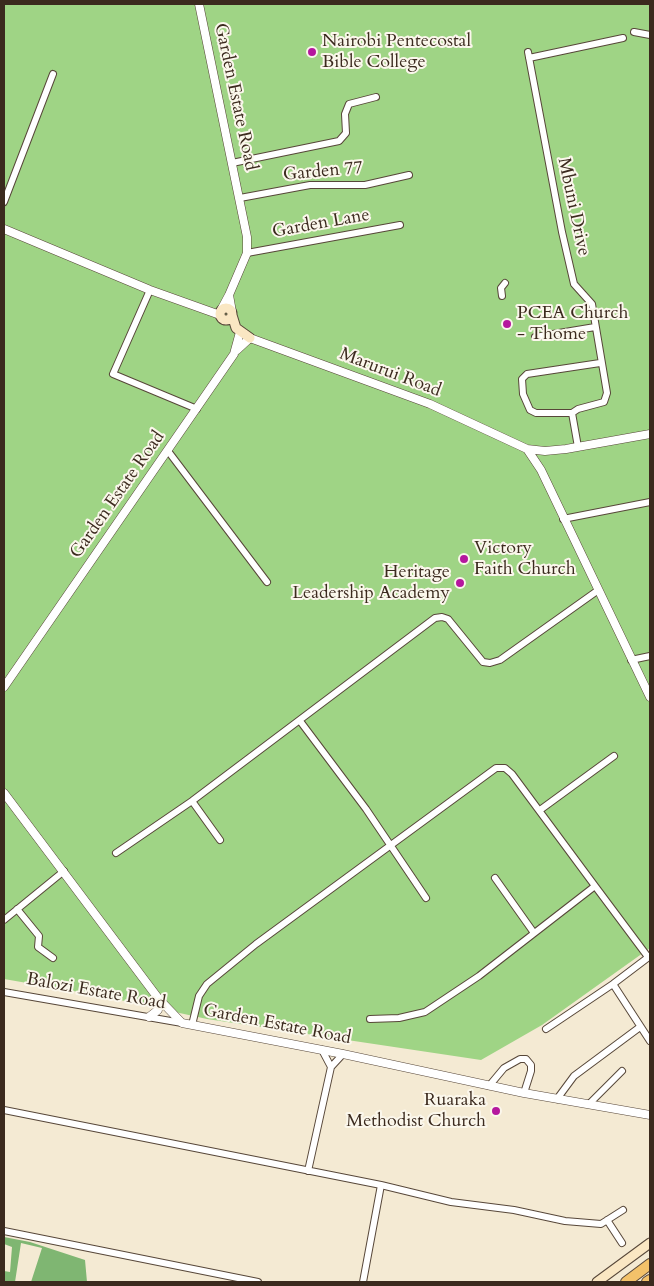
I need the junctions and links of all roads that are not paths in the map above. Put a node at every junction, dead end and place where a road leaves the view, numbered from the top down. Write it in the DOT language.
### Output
graph roads {
  1 [pos="199,4"];
  2 [pos="634,32"];
  3 [pos="650,35"];
  4 [pos="623,38"];
  5 [pos="53,74"];
  6 [pos="376,98"];
  7 [pos="232,163"];
  8 [pos="409,175"];
  9 [pos="240,198"];
  10 [pos="4,202"];
  11 [pos="400,225"];
  12 [pos="4,229"];
  13 [pos="247,253"];
  14 [pos="504,284"];
  15 [pos="150,290"];
  16 [pos="229,295"];
  17 [pos="502,296"];
  18 [pos="232,313"];
  19 [pos="222,315"];
  20 [pos="595,327"];
  21 [pos="238,330"];
  22 [pos="535,337"];
  23 [pos="250,338"];
  24 [pos="237,350"];
  25 [pos="600,363"];
  26 [pos="197,409"];
  27 [pos="572,413"];
  28 [pos="650,434"];
  29 [pos="578,447"];
  30 [pos="527,449"];
  31 [pos="545,450"];
  32 [pos="168,452"];
  33 [pos="541,470"];
  34 [pos="650,502"];
  35 [pos="563,519"];
  36 [pos="266,582"];
  37 [pos="598,591"];
  38 [pos="650,656"];
  39 [pos="631,660"];
  40 [pos="4,687"];
  41 [pos="650,697"];
  42 [pos="300,721"];
  43 [pos="614,756"];
  44 [pos="4,793"];
  45 [pos="192,801"];
  46 [pos="540,810"];
  47 [pos="220,840"];
  48 [pos="390,845"];
  49 [pos="116,853"];
  50 [pos="64,871"];
  51 [pos="495,878"];
  52 [pos="595,886"];
  53 [pos="426,898"];
  54 [pos="17,909"];
  55 [pos="4,920"];
  56 [pos="534,933"];
  57 [pos="649,956"];
  58 [pos="53,958"];
  59 [pos="613,984"];
  60 [pos="4,992"];
  61 [pos="158,998"];
  62 [pos="149,1017"];
  63 [pos="370,1019"];
  64 [pos="182,1023"];
  65 [pos="192,1025"];
  66 [pos="640,1027"];
  67 [pos="546,1029"];
  68 [pos="650,1041"];
  69 [pos="322,1050"];
  70 [pos="343,1054"];
  71 [pos="331,1067"];
  72 [pos="622,1071"];
  73 [pos="489,1086"];
  74 [pos="524,1093"];
  75 [pos="557,1099"];
  76 [pos="589,1104"];
  77 [pos="4,1110"];
  78 [pos="650,1115"];
  79 [pos="308,1171"];
  80 [pos="381,1185"];
  81 [pos="623,1210"];
  82 [pos="607,1220"];
  83 [pos="4,1231"];
  84 [pos="622,1243"];
  85 [pos="650,1243"];
  86 [pos="650,1264"];
  87 [pos="650,1280"];
  88 [pos="258,1282"];
  89 [pos="363,1282"];
  90 [pos="597,1282"];
  91 [pos="626,1282"];
  92 [pos="647,1282"];
  1 -- 7 [label="street, Garden Estate Road"];
  2 -- 3 [label="street"];
  4 -- 20 [label="street, Mbuni Drive"];
  5 -- 10 [label="street"];
  6 -- 7 [label="street"];
  7 -- 9 [label="street, Garden Estate Road"];
  8 -- 9 [label="street, Garden 77"];
  9 -- 13 [label="street, Garden Estate Road"];
  11 -- 13 [label="street, Garden Lane"];
  12 -- 15 [label="street"];
  13 -- 16 [label="street, Garden Estate Road"];
  14 -- 17 [label="street"];
  15 -- 19 [label="street"];
  15 -- 26 [label="street"];
  16 -- 18 [label="street, Garden Estate Road"];
  16 -- 19 [label="street"];
  18 -- 19 [label="main road"];
  18 -- 21 [label="main road, Garden Estate Road"];
  19 -- 21 [label="main road, Marurui Road"];
  20 -- 22 [label="street"];
  20 -- 25 [label="street, Mbuni Drive"];
  21 -- 23 [label="main road, Marurui Road"];
  21 -- 24 [label="street, Garden Estate Road"];
  23 -- 24 [label="street"];
  23 -- 30 [label="street, Marurui Road"];
  24 -- 26 [label="street, Garden Estate Road"];
  25 -- 27 [label="street, Mbuni Drive"];
  25 -- 27 [label="street"];
  26 -- 32 [label="street, Garden Estate Road"];
  27 -- 29 [label="street"];
  28 -- 29 [label="street"];
  29 -- 31 [label="street"];
  30 -- 31 [label="street"];
  30 -- 33 [label="street"];
  31 -- 33 [label="street"];
  32 -- 36 [label="street"];
  32 -- 40 [label="street, Garden Estate Road"];
  33 -- 35 [label="street"];
  34 -- 35 [label="street"];
  35 -- 37 [label="street"];
  37 -- 39 [label="street"];
  37 -- 42 [label="street"];
  38 -- 39 [label="street"];
  39 -- 41 [label="street"];
  42 -- 45 [label="street"];
  42 -- 48 [label="street"];
  43 -- 46 [label="street"];
  44 -- 50 [label="street, Garden Estate Road"];
  45 -- 47 [label="street"];
  45 -- 49 [label="street"];
  46 -- 48 [label="street"];
  46 -- 52 [label="street"];
  48 -- 53 [label="street"];
  48 -- 65 [label="street"];
  50 -- 54 [label="street"];
  50 -- 61 [label="street, Garden Estate Road"];
  51 -- 56 [label="street"];
  52 -- 56 [label="street"];
  52 -- 57 [label="street"];
  54 -- 55 [label="street"];
  54 -- 58 [label="street"];
  56 -- 63 [label="street"];
  57 -- 59 [label="street"];
  59 -- 66 [label="street"];
  59 -- 67 [label="street"];
  60 -- 62 [label="street, Balozi Estate Road"];
  61 -- 62 [label="street"];
  61 -- 64 [label="street, Garden Estate Road"];
  62 -- 64 [label="street, Balozi Estate Road"];
  64 -- 65 [label="street, Garden Estate Road"];
  65 -- 69 [label="street, Garden Estate Road"];
  66 -- 68 [label="street"];
  66 -- 75 [label="street"];
  69 -- 70 [label="street, Garden Estate Road"];
  69 -- 71 [label="street"];
  70 -- 71 [label="street"];
  70 -- 73 [label="street, Garden Estate Road"];
  71 -- 79 [label="street"];
  72 -- 76 [label="street"];
  73 -- 74 [label="street, Garden Estate Road"];
  73 -- 74 [label="street"];
  74 -- 75 [label="street, Garden Estate Road"];
  75 -- 76 [label="street, Garden Estate Road"];
  76 -- 78 [label="street, Garden Estate Road"];
  77 -- 79 [label="street"];
  79 -- 80 [label="street"];
  80 -- 82 [label="street"];
  80 -- 89 [label="street"];
  81 -- 82 [label="street"];
  82 -- 84 [label="street"];
  83 -- 88 [label="street"];
  85 -- 90 [label="main road"];
  86 -- 91 [label="highway"];
  87 -- 92 [label="highway"];
}
